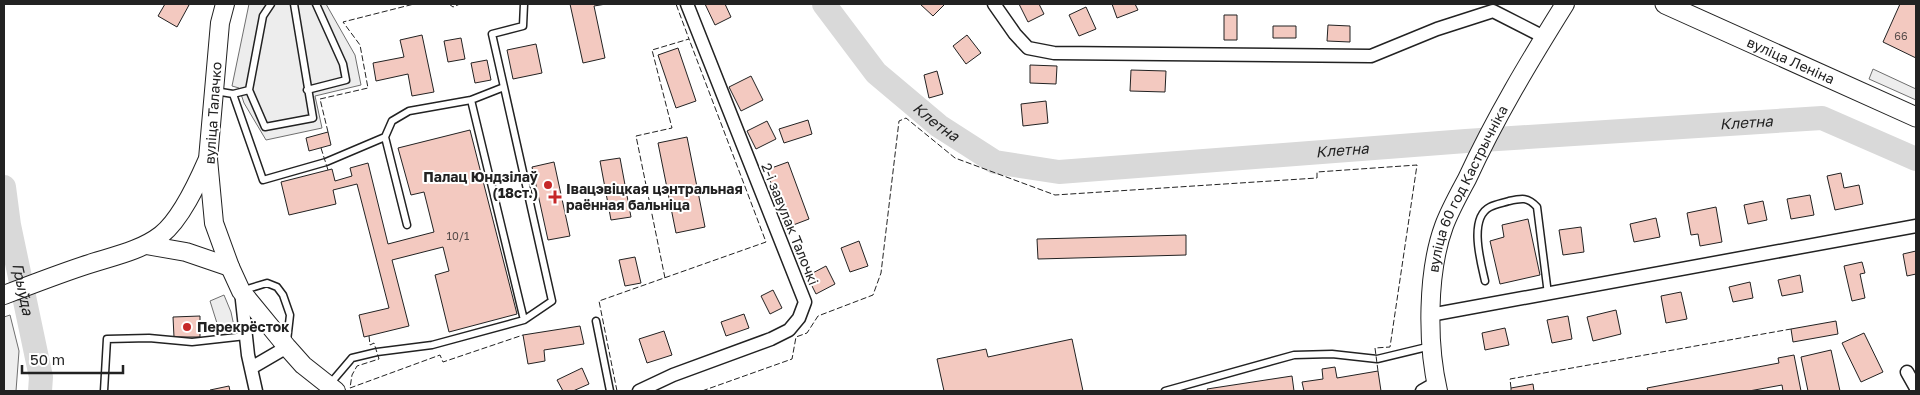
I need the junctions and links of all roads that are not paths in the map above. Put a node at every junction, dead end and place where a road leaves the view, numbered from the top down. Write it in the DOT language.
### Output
graph roads {
  1 [pos="225,4"];
  2 [pos="271,4"];
  3 [pos="294,4"];
  4 [pos="316,4"];
  5 [pos="524,4"];
  6 [pos="687,4"];
  7 [pos="994,4"];
  8 [pos="1565,4"];
  9 [pos="1665,4"];
  10 [pos="1544,37"];
  11 [pos="504,87"];
  12 [pos="250,90"];
  13 [pos="307,90"];
  14 [pos="214,91"];
  15 [pos="233,94"];
  16 [pos="471,100"];
  17 [pos="1916,117"];
  18 [pos="385,138"];
  19 [pos="208,159"];
  20 [pos="407,225"];
  21 [pos="1916,226"];
  22 [pos="146,246"];
  23 [pos="230,267"];
  24 [pos="1485,281"];
  25 [pos="241,291"];
  26 [pos="1548,294"];
  27 [pos="4,295"];
  28 [pos="1430,315"];
  29 [pos="524,320"];
  30 [pos="596,321"];
  31 [pos="246,336"];
  32 [pos="1432,346"];
  33 [pos="286,347"];
  34 [pos="251,368"];
  35 [pos="1907,372"];
  36 [pos="1916,388"];
  37 [pos="332,389"];
  38 [pos="1432,389"];
  39 [pos="104,391"];
  40 [pos="256,391"];
  41 [pos="610,391"];
  42 [pos="639,391"];
  43 [pos="1165,391"];
  1 -- 14 [label="street, вуліца Талачко"];
  2 -- 12 [label="lane"];
  3 -- 13 [label="lane"];
  4 -- 13 [label="lane"];
  5 -- 11 [label="lane"];
  6 -- 42 [label="street, 2-і завулак Талочкі"];
  7 -- 10 [label="street"];
  8 -- 10 [label="street, вуліца 60 год Кастрычніка"];
  9 -- 17 [label="main road, вуліца Леніна"];
  10 -- 28 [label="street, вуліца 60 год Кастрычніка"];
  11 -- 16 [label="lane"];
  11 -- 29 [label="lane"];
  12 -- 13 [label="lane"];
  12 -- 15 [label="lane"];
  14 -- 15 [label="lane"];
  14 -- 19 [label="street, вуліца Талачко"];
  15 -- 18 [label="lane"];
  16 -- 18 [label="lane"];
  16 -- 29 [label="lane"];
  18 -- 20 [label="lane"];
  19 -- 22 [label="street"];
  19 -- 23 [label="street, вуліца Талачко"];
  21 -- 26 [label="street"];
  22 -- 23 [label="street"];
  22 -- 27 [label="street"];
  23 -- 25 [label="street, вуліца Талачко"];
  24 -- 26 [label="lane"];
  25 -- 31 [label="street"];
  25 -- 33 [label="street, вуліца Талачко"];
  25 -- 33 [label="lane"];
  26 -- 28 [label="street"];
  28 -- 32 [label="street, вуліца 60 год Кастрычніка"];
  29 -- 37 [label="lane"];
  30 -- 41 [label="lane"];
  31 -- 34 [label="street"];
  31 -- 39 [label="lane"];
  32 -- 38 [label="street, вуліца 60 год Кастрычніка"];
  32 -- 43 [label="lane"];
  33 -- 34 [label="street"];
  33 -- 37 [label="street, вуліца Талачко"];
  34 -- 40 [label="street"];
  35 -- 36 [label="street"];
}
